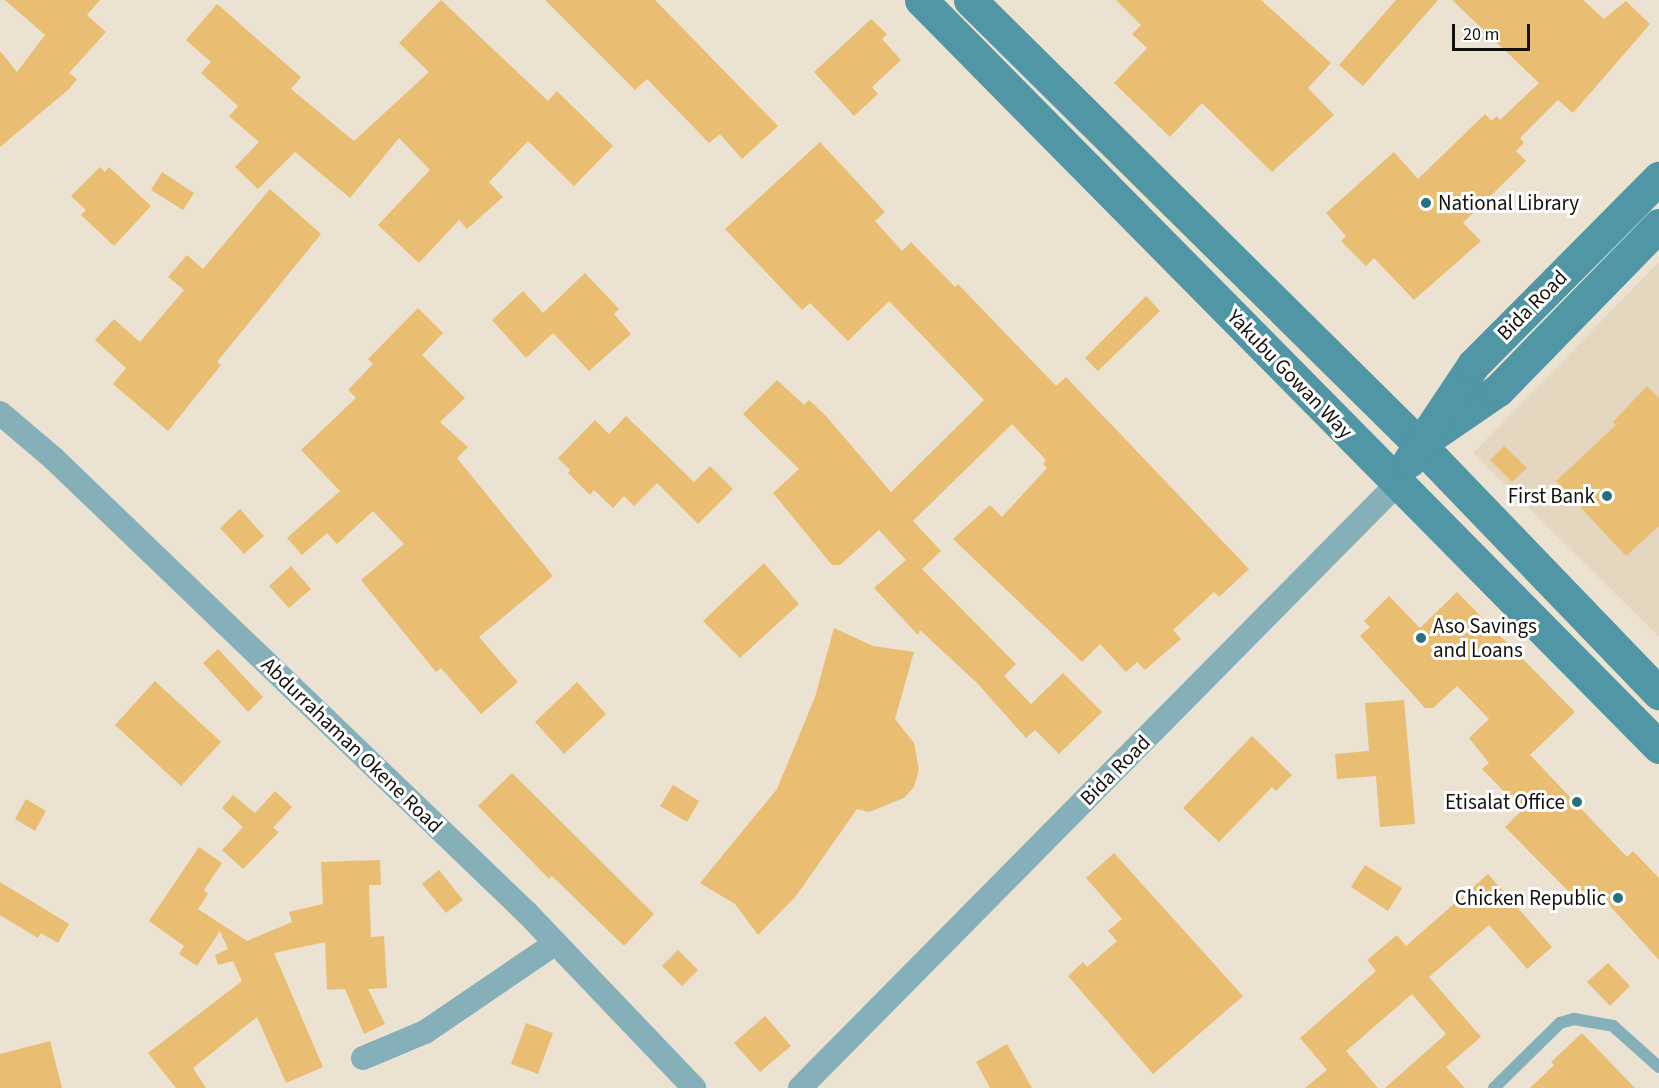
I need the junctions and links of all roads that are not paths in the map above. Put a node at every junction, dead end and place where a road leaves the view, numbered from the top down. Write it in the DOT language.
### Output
graph roads {
  1 [pos="921,0"];
  2 [pos="970,0"];
  3 [pos="1659,178"];
  4 [pos="1659,225"];
  5 [pos="0,413"];
  6 [pos="1419,444"];
  7 [pos="1397,484"];
  8 [pos="1659,693"];
  9 [pos="1659,747"];
  10 [pos="555,943"];
  11 [pos="363,1058"];
  12 [pos="1659,1067"];
  13 [pos="694,1088"];
  14 [pos="800,1088"];
  15 [pos="1494,1088"];
  1 -- 7 [label="street, Yakubu Gowan Way"];
  2 -- 6 [label="street, Yakubu Gowan Way"];
  3 -- 6 [label="street, Bida Road"];
  4 -- 6 [label="street, Bida Road"];
  5 -- 10 [label="street, Abdurrahaman Okene Road"];
  6 -- 7 [label="street, Bida Road"];
  6 -- 8 [label="street, Yakubu Gowan Way"];
  7 -- 9 [label="street, Yakubu Gowan Way"];
  7 -- 14 [label="street, Bida Road"];
  10 -- 11 [label="street"];
  10 -- 13 [label="street, Abdurrahaman Okene Road"];
  12 -- 15 [label="lane"];
}
